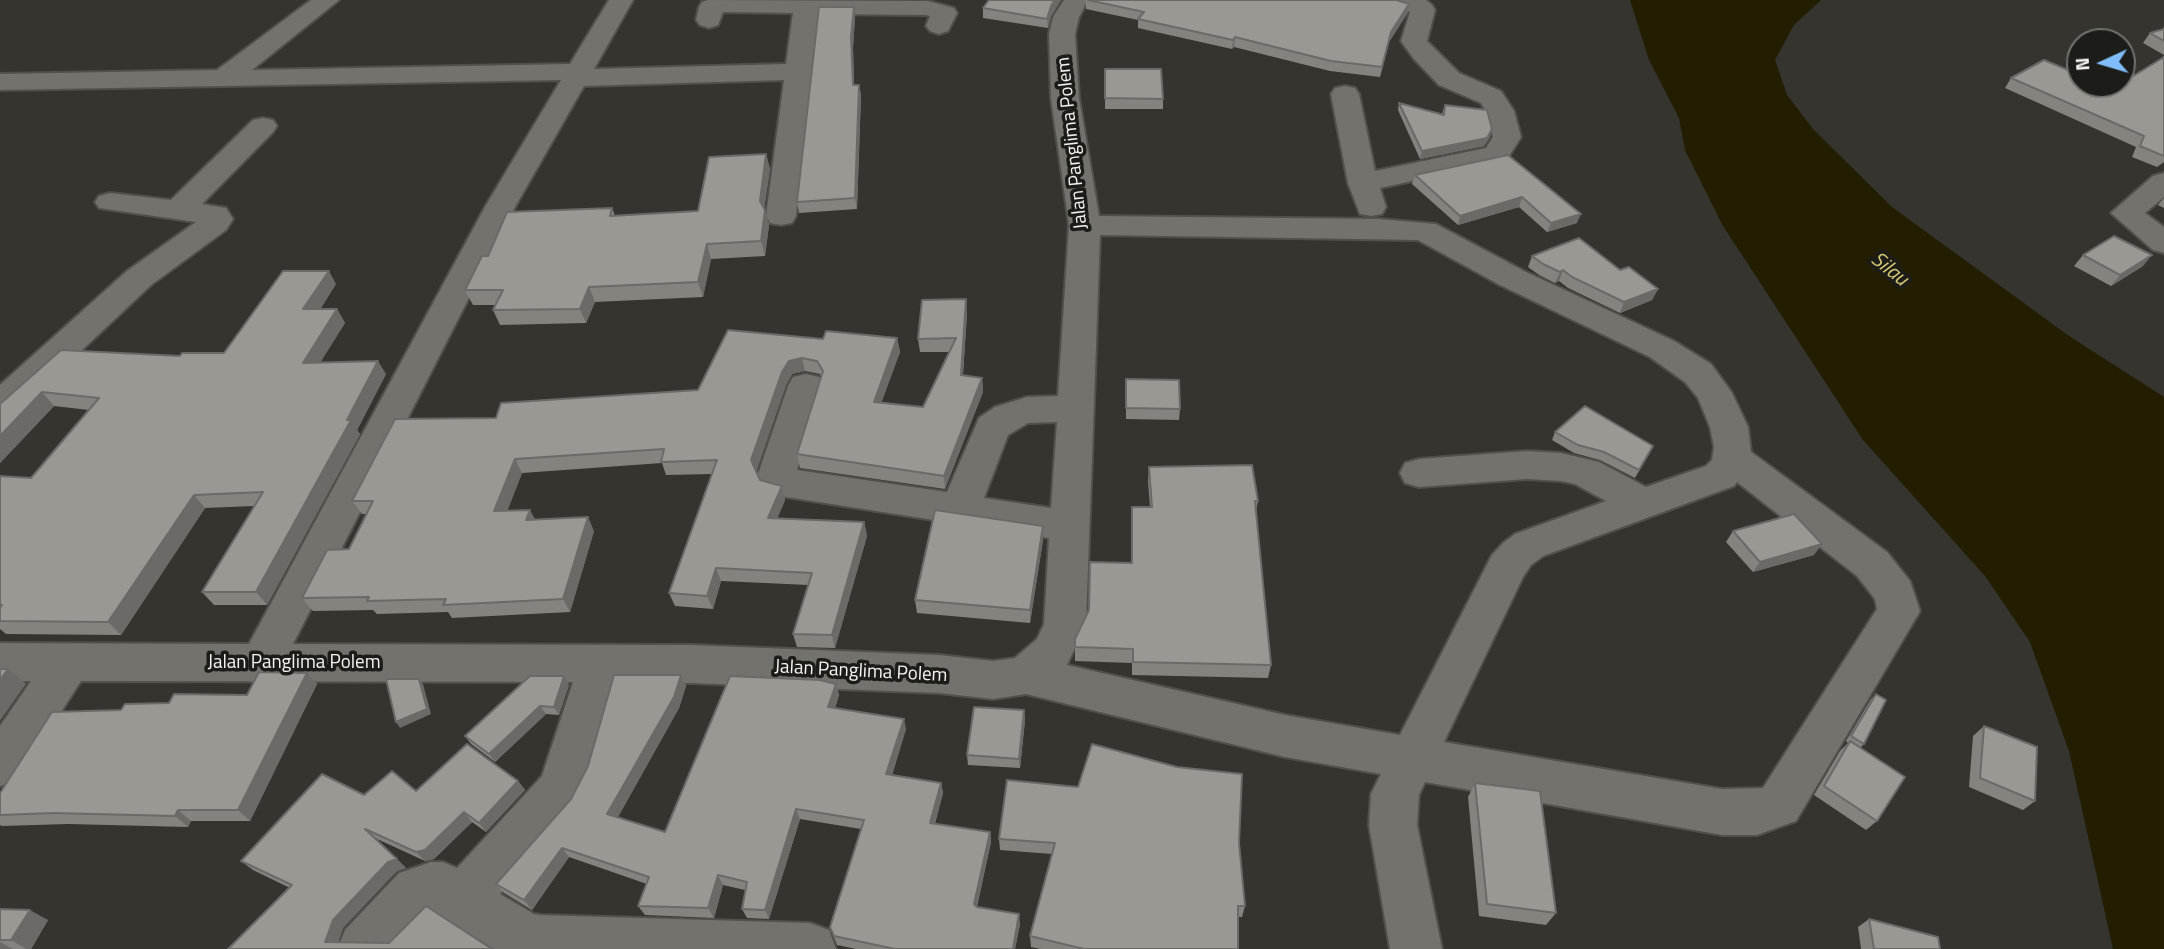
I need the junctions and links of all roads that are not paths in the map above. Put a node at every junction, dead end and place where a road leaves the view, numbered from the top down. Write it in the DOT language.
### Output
graph roads {
  1 [pos="327,0"];
  2 [pos="621,0"];
  3 [pos="1076,0"];
  4 [pos="1398,0"];
  5 [pos="806,8"];
  6 [pos="709,20"];
  7 [pos="939,26"];
  8 [pos="800,72"];
  9 [pos="576,75"];
  10 [pos="224,78"];
  11 [pos="0,82"];
  12 [pos="1345,94"];
  13 [pos="263,126"];
  14 [pos="2164,182"];
  15 [pos="1363,183"];
  16 [pos="110,202"];
  17 [pos="179,210"];
  18 [pos="781,216"];
  19 [pos="1084,225"];
  20 [pos="1378,228"];
  21 [pos="2164,243"];
  22 [pos="806,386"];
  23 [pos="0,406"];
  24 [pos="1076,408"];
  25 [pos="1731,457"];
  26 [pos="1419,473"];
  27 [pos="1644,504"];
  28 [pos="959,510"];
  29 [pos="1071,526"];
  30 [pos="0,662"];
  31 [pos="69,662"];
  32 [pos="262,662"];
  33 [pos="601,663"];
  34 [pos="1026,675"];
  35 [pos="1414,757"];
  36 [pos="0,765"];
  37 [pos="462,899"];
  38 [pos="720,947"];
  39 [pos="364,949"];
  40 [pos="810,949"];
  41 [pos="1416,949"];
  1 -- 10 [label="street"];
  2 -- 9 [label="street"];
  3 -- 19 [label="street, Jalan Panglima Polem"];
  4 -- 15 [label="street"];
  5 -- 6 [label="street"];
  5 -- 7 [label="street"];
  5 -- 8 [label="street"];
  8 -- 9 [label="street"];
  8 -- 18 [label="street"];
  9 -- 10 [label="street"];
  9 -- 32 [label="street"];
  10 -- 11 [label="street"];
  12 -- 15 [label="street"];
  13 -- 17 [label="street"];
  14 -- 21 [label="street"];
  15 -- 20 [label="street"];
  16 -- 17 [label="street"];
  17 -- 23 [label="street"];
  19 -- 20 [label="street"];
  19 -- 24 [label="street, Jalan Panglima Polem"];
  20 -- 25 [label="street"];
  22 -- 28 [label="street"];
  24 -- 28 [label="street"];
  24 -- 29 [label="street, Jalan Panglima Polem"];
  25 -- 27 [label="street"];
  25 -- 35 [label="street"];
  26 -- 27 [label="street"];
  27 -- 35 [label="street"];
  28 -- 29 [label="street"];
  29 -- 34 [label="street, Jalan Panglima Polem"];
  30 -- 31 [label="street, Jalan Panglima Polem"];
  31 -- 32 [label="street, Jalan Panglima Polem"];
  31 -- 36 [label="street"];
  32 -- 33 [label="street, Jalan Panglima Polem"];
  33 -- 34 [label="street, Jalan Panglima Polem"];
  33 -- 37 [label="street"];
  34 -- 35 [label="street"];
  35 -- 41 [label="street"];
  37 -- 38 [label="street"];
  37 -- 39 [label="street"];
  38 -- 40 [label="street"];
}
